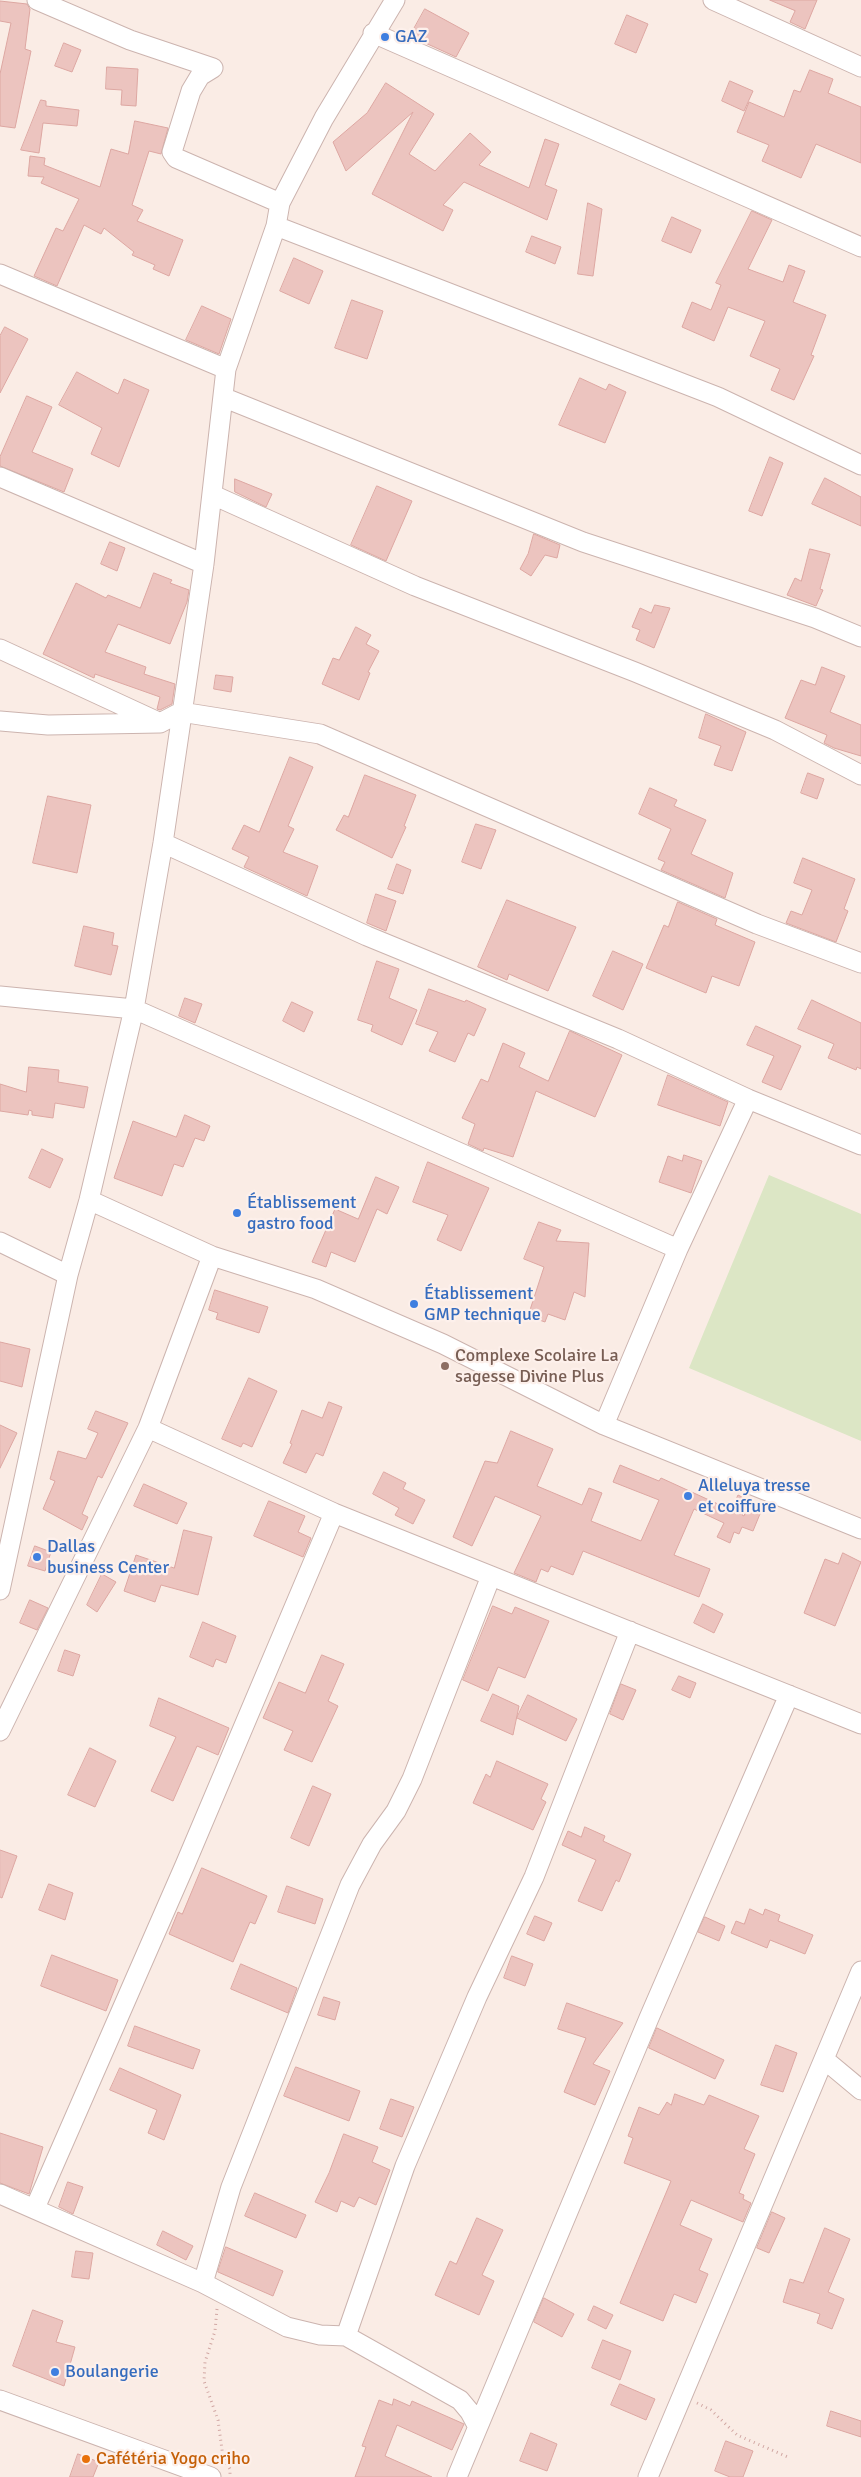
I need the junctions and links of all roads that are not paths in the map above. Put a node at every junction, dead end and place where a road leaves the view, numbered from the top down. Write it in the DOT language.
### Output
graph roads {
  1 [pos="38,0"];
  2 [pos="713,0"];
  3 [pos="390,3"];
  4 [pos="373,33"];
  5 [pos="861,67"];
  6 [pos="280,203"];
  7 [pos="276,226"];
  8 [pos="861,247"];
  9 [pos="0,274"];
  10 [pos="226,369"];
  11 [pos="224,398"];
  12 [pos="861,465"];
  13 [pos="0,477"];
  14 [pos="213,495"];
  15 [pos="204,564"];
  16 [pos="861,637"];
  17 [pos="0,649"];
  18 [pos="181,712"];
  19 [pos="0,721"];
  20 [pos="160,723"];
  21 [pos="861,774"];
  22 [pos="163,843"];
  23 [pos="861,963"];
  24 [pos="1,998"];
  25 [pos="134,1009"];
  26 [pos="748,1099"];
  27 [pos="861,1145"];
  28 [pos="89,1200"];
  29 [pos="0,1242"];
  30 [pos="678,1249"];
  31 [pos="212,1256"];
  32 [pos="68,1275"];
  33 [pos="604,1425"];
  34 [pos="148,1428"];
  35 [pos="334,1512"];
  36 [pos="861,1529"];
  37 [pos="491,1576"];
  38 [pos="0,1590"];
  39 [pos="630,1631"];
  40 [pos="789,1695"];
  41 [pos="861,1724"];
  42 [pos="0,1731"];
  43 [pos="861,1971"];
  44 [pos="825,2060"];
  45 [pos="861,2090"];
  46 [pos="0,2194"];
  47 [pos="36,2208"];
  48 [pos="211,2288"];
  49 [pos="346,2336"];
  50 [pos="0,2400"];
  51 [pos="478,2427"];
  52 [pos="211,2477"];
  53 [pos="457,2477"];
  54 [pos="648,2477"];
  1 -- 6 [label="street"];
  2 -- 5 [label="street"];
  3 -- 4 [label="street"];
  4 -- 6 [label="street"];
  4 -- 8 [label="street"];
  6 -- 7 [label="street"];
  7 -- 10 [label="street"];
  7 -- 12 [label="street"];
  9 -- 10 [label="street"];
  10 -- 11 [label="street"];
  11 -- 14 [label="street"];
  11 -- 16 [label="street"];
  13 -- 15 [label="street"];
  14 -- 15 [label="street"];
  14 -- 21 [label="street"];
  15 -- 18 [label="street"];
  17 -- 20 [label="street"];
  18 -- 20 [label="street"];
  18 -- 22 [label="street"];
  18 -- 23 [label="street"];
  19 -- 20 [label="street"];
  22 -- 25 [label="street"];
  22 -- 26 [label="street"];
  24 -- 25 [label="street"];
  25 -- 28 [label="street"];
  25 -- 30 [label="street"];
  26 -- 27 [label="street"];
  26 -- 30 [label="street"];
  28 -- 31 [label="street"];
  28 -- 32 [label="street"];
  29 -- 32 [label="street"];
  30 -- 33 [label="street"];
  31 -- 33 [label="street"];
  31 -- 34 [label="street"];
  32 -- 38 [label="street"];
  33 -- 36 [label="street"];
  34 -- 35 [label="street"];
  34 -- 42 [label="street"];
  35 -- 37 [label="street"];
  35 -- 47 [label="street"];
  37 -- 39 [label="street"];
  37 -- 48 [label="street"];
  39 -- 40 [label="street"];
  39 -- 49 [label="street"];
  40 -- 41 [label="street"];
  40 -- 51 [label="street"];
  43 -- 44 [label="street"];
  44 -- 45 [label="street"];
  44 -- 54 [label="street"];
  46 -- 47 [label="street"];
  47 -- 48 [label="street"];
  48 -- 49 [label="street"];
  49 -- 51 [label="street"];
  50 -- 52 [label="street"];
  51 -- 53 [label="street"];
}
